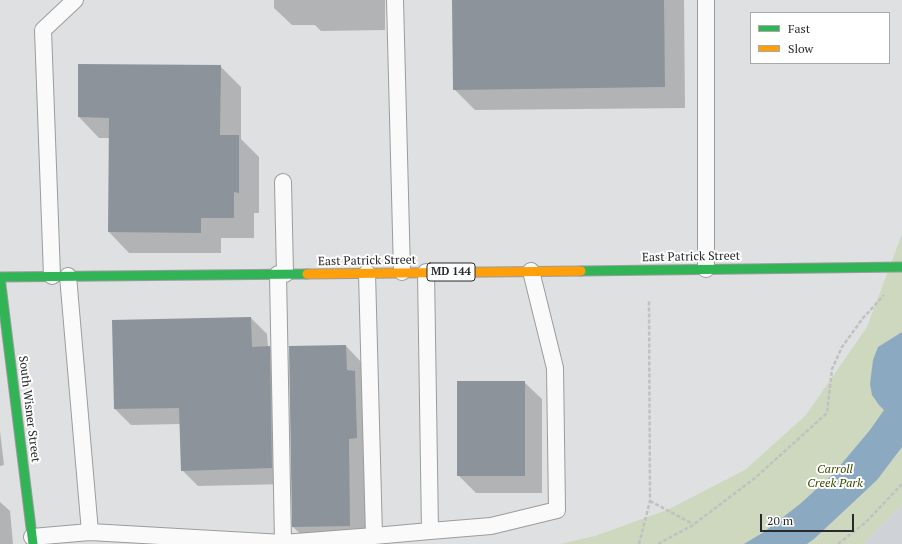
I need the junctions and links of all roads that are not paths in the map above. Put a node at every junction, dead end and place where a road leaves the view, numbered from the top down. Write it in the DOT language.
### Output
graph roads {
  1 [pos="75,0"];
  2 [pos="396,0"];
  3 [pos="706,0"];
  4 [pos="283,182"];
  5 [pos="902,267"];
  6 [pos="706,269"];
  7 [pos="531,271"];
  8 [pos="402,272"];
  9 [pos="426,272"];
  10 [pos="367,273"];
  11 [pos="282,274"];
  12 [pos="52,276"];
  13 [pos="68,276"];
  14 [pos="0,277"];
  15 [pos="430,531"];
  16 [pos="90,532"];
  17 [pos="374,536"];
  18 [pos="33,540"];
  19 [pos="283,543"];
  1 -- 12 [label="lane"];
  2 -- 8 [label="lane"];
  3 -- 6 [label="lane"];
  4 -- 11 [label="lane"];
  5 -- 6 [label="main road, East Patrick Street / MD 144"];
  6 -- 7 [label="main road, East Patrick Street / MD 144"];
  7 -- 9 [label="main road, East Patrick Street / MD 144"];
  7 -- 15 [label="lane"];
  8 -- 9 [label="main road, East Patrick Street / MD 144"];
  8 -- 10 [label="main road, East Patrick Street / MD 144"];
  9 -- 15 [label="lane"];
  10 -- 11 [label="main road, East Patrick Street / MD 144"];
  10 -- 17 [label="lane"];
  11 -- 13 [label="main road, East Patrick Street / MD 144"];
  11 -- 19 [label="lane"];
  12 -- 13 [label="main road, East Patrick Street / MD 144"];
  12 -- 14 [label="main road, East Patrick Street / MD 144"];
  13 -- 16 [label="lane"];
  14 -- 18 [label="main road, South Wisner Street"];
  15 -- 17 [label="lane"];
  16 -- 18 [label="lane"];
  16 -- 19 [label="lane"];
  17 -- 19 [label="lane"];
}
